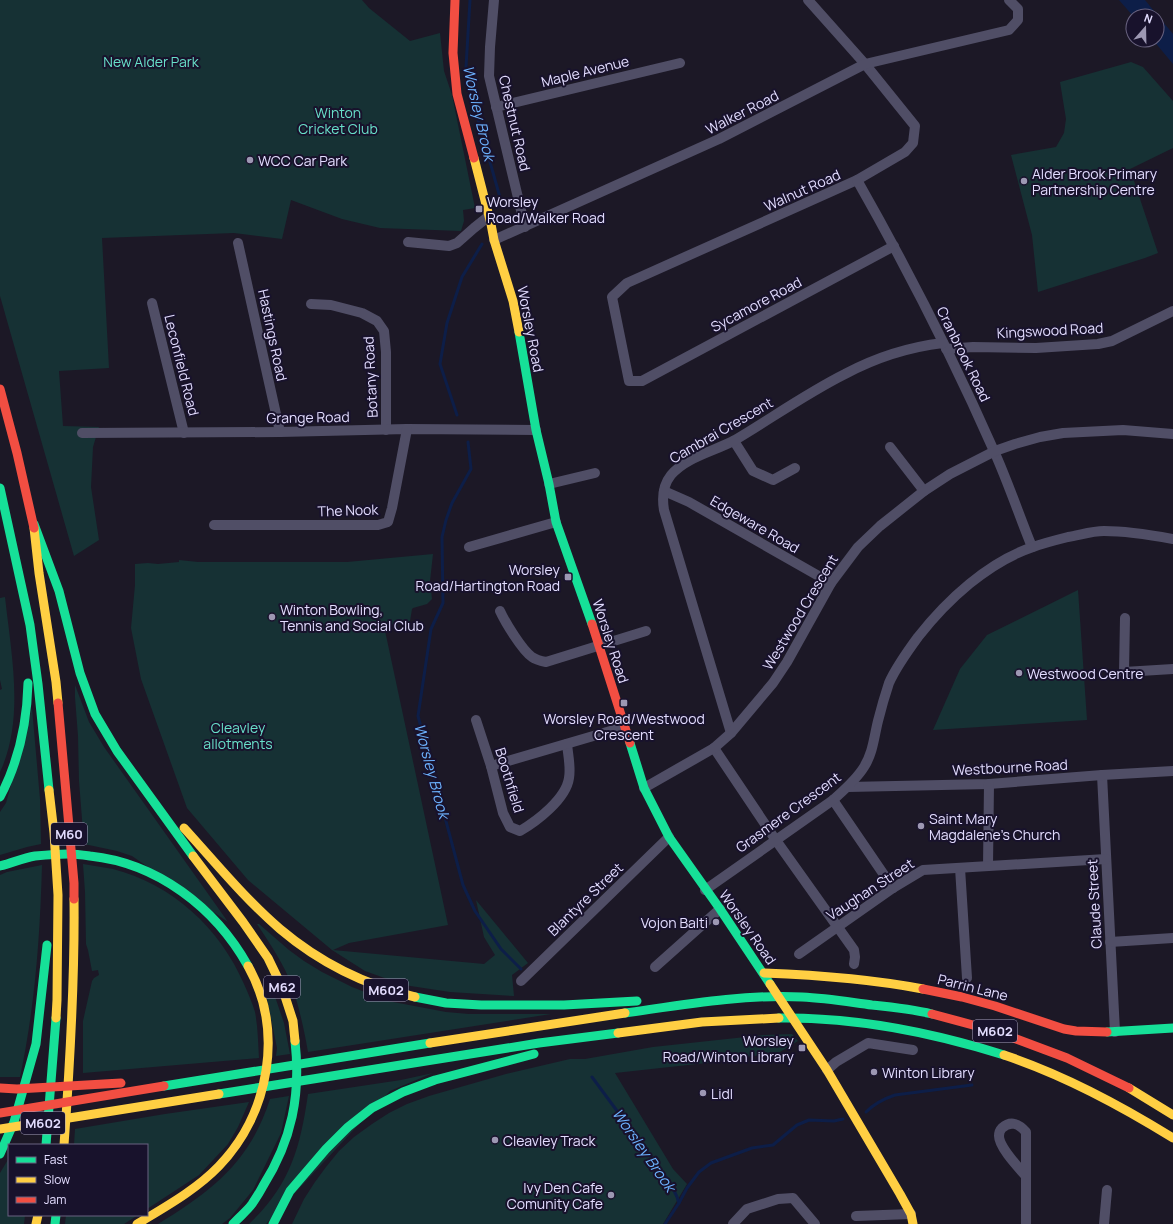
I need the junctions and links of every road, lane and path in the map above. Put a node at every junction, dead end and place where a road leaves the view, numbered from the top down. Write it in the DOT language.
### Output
graph roads {
  1 [pos="455,0"];
  2 [pos="494,0"];
  3 [pos="808,0"];
  4 [pos="1010,0"];
  5 [pos="680,63"];
  6 [pos="865,64"];
  7 [pos="496,107"];
  8 [pos="857,180"];
  9 [pos="489,216"];
  10 [pos="526,227"];
  11 [pos="494,240"];
  12 [pos="408,242"];
  13 [pos="238,243"];
  14 [pos="894,246"];
  15 [pos="152,303"];
  16 [pos="311,304"];
  17 [pos="1173,311"];
  18 [pos="944,346"];
  19 [pos="629,381"];
  20 [pos="0,389"];
  21 [pos="406,429"];
  22 [pos="386,430"];
  23 [pos="536,430"];
  24 [pos="184,432"];
  25 [pos="280,432"];
  26 [pos="82,434"];
  27 [pos="1173,434"];
  28 [pos="734,441"];
  29 [pos="890,447"];
  30 [pos="995,452"];
  31 [pos="795,468"];
  32 [pos="595,473"];
  33 [pos="549,484"];
  34 [pos="0,488"];
  35 [pos="664,491"];
  36 [pos="924,491"];
  37 [pos="556,522"];
  38 [pos="34,524"];
  39 [pos="214,525"];
  40 [pos="1173,539"];
  41 [pos="469,547"];
  42 [pos="1032,547"];
  43 [pos="17,565"];
  44 [pos="831,583"];
  45 [pos="500,611"];
  46 [pos="1125,618"];
  47 [pos="646,631"];
  48 [pos="599,646"];
  49 [pos="1173,669"];
  50 [pos="476,720"];
  51 [pos="624,727"];
  52 [pos="731,733"];
  53 [pos="567,744"];
  54 [pos="714,748"];
  55 [pos="491,766"];
  56 [pos="1173,771"];
  57 [pos="1102,775"];
  58 [pos="136,777"];
  59 [pos="989,784"];
  60 [pos="848,787"];
  61 [pos="644,788"];
  62 [pos="0,797"];
  63 [pos="833,800"];
  64 [pos="54,833"];
  65 [pos="669,837"];
  66 [pos="775,839"];
  67 [pos="1106,859"];
  68 [pos="0,866"];
  69 [pos="988,866"];
  70 [pos="960,868"];
  71 [pos="893,888"];
  72 [pos="705,890"];
  73 [pos="720,909"];
  74 [pos="49,920"];
  75 [pos="837,926"];
  76 [pos="48,936"];
  77 [pos="1173,938"];
  78 [pos="1110,942"];
  79 [pos="799,954"];
  80 [pos="854,964"];
  81 [pos="655,967"];
  82 [pos="764,973"];
  83 [pos="967,978"];
  84 [pos="521,982"];
  85 [pos="718,1000"];
  86 [pos="1173,1028"];
  87 [pos="1114,1032"];
  88 [pos="574,1039"];
  89 [pos="913,1050"];
  90 [pos="827,1070"];
  91 [pos="228,1076"];
  92 [pos="0,1088"];
  93 [pos="0,1113"];
  94 [pos="1173,1115"];
  95 [pos="2,1129"];
  96 [pos="1173,1138"];
  97 [pos="46,1144"];
  98 [pos="64,1144"];
  99 [pos="0,1154"];
  100 [pos="1025,1175"];
  101 [pos="299,1182"];
  102 [pos="1107,1190"];
  103 [pos="910,1214"];
  104 [pos="856,1216"];
  105 [pos="286,1219"];
  106 [pos="137,1224"];
  107 [pos="233,1224"];
  108 [pos="273,1224"];
  109 [pos="733,1224"];
  110 [pos="815,1224"];
  111 [pos="913,1224"];
  112 [pos="1026,1224"];
  113 [pos="1104,1224"];
  1 -- 9 [label="main road, Worsley Road"];
  2 -- 7 [label="street, Chestnut Road"];
  3 -- 6 [label="street, Walnut Road"];
  4 -- 6 [label="street, Walker Road"];
  5 -- 7 [label="street, Maple Avenue"];
  6 -- 8 [label="street, Walnut Road"];
  6 -- 10 [label="street, Walker Road"];
  7 -- 10 [label="street, Chestnut Road"];
  8 -- 14 [label="street, Cranbrook Road"];
  8 -- 19 [label="street, Walnut Road"];
  9 -- 11 [label="main road, Worsley Road"];
  9 -- 12 [label="street"];
  10 -- 11 [label="street, Walker Road"];
  11 -- 23 [label="main road, Worsley Road"];
  13 -- 25 [label="street, Hastings Road"];
  14 -- 18 [label="street, Cranbrook Road"];
  14 -- 19 [label="street, Sycamore Road"];
  15 -- 24 [label="street, Leconfield Road"];
  16 -- 22 [label="street, Botany Road"];
  17 -- 18 [label="street, Kingswood Road"];
  18 -- 28 [label="street, Cambrai Crescent"];
  18 -- 30 [label="street, Cranbrook Road"];
  20 -- 38 [label="main road, M60"];
  21 -- 22 [label="street, Grange Road"];
  21 -- 23 [label="street, Grange Road"];
  21 -- 39 [label="street, The Nook"];
  22 -- 25 [label="street, Grange Road"];
  23 -- 33 [label="main road, Worsley Road"];
  24 -- 25 [label="street, Grange Road"];
  24 -- 26 [label="street, Grange Road"];
  27 -- 30 [label="street, Westwood Crescent"];
  28 -- 31 [label="street"];
  28 -- 35 [label="street, Cambrai Crescent"];
  29 -- 36 [label="street"];
  30 -- 36 [label="street, Westwood Crescent"];
  30 -- 42 [label="street, Cranbrook Road"];
  32 -- 33 [label="street"];
  33 -- 37 [label="main road, Worsley Road"];
  34 -- 43 [label="main road, M60"];
  35 -- 44 [label="street, Edgeware Road"];
  35 -- 52 [label="street, Cambrai Crescent"];
  36 -- 44 [label="street, Westwood Crescent"];
  37 -- 41 [label="street"];
  37 -- 48 [label="main road, Worsley Road"];
  38 -- 58 [label="main road, M60"];
  38 -- 98 [label="main road, M60"];
  40 -- 42 [label="street, Grasmere Crescent"];
  42 -- 60 [label="street, Grasmere Crescent"];
  43 -- 62 [label="main road, M60"];
  43 -- 64 [label="main road, M60"];
  44 -- 52 [label="street, Westwood Crescent"];
  45 -- 48 [label="street"];
  46 -- 49 [label="street"];
  47 -- 48 [label="street"];
  48 -- 51 [label="main road, Worsley Road"];
  50 -- 55 [label="street, Boothfield"];
  51 -- 53 [label="street"];
  51 -- 61 [label="main road, Worsley Road"];
  52 -- 54 [label="street, Westwood Crescent"];
  53 -- 55 [label="street"];
  53 -- 55 [label="street, Boothfield"];
  54 -- 61 [label="street, Westwood Crescent"];
  54 -- 66 [label="street"];
  56 -- 57 [label="street, Westbourne Road"];
  57 -- 59 [label="street, Westbourne Road"];
  57 -- 67 [label="street, Claude Street"];
  58 -- 85 [label="main road, M602"];
  58 -- 107 [label="main road, M62"];
  59 -- 60 [label="street, Westbourne Road"];
  59 -- 69 [label="street"];
  60 -- 63 [label="street, Grasmere Crescent"];
  61 -- 65 [label="main road, Worsley Road"];
  63 -- 66 [label="street, Grasmere Crescent"];
  63 -- 71 [label="street"];
  64 -- 74 [label="main road, M60"];
  64 -- 97 [label="main road, M60"];
  65 -- 72 [label="main road, Worsley Road"];
  65 -- 84 [label="street, Blantyre Street"];
  66 -- 72 [label="street, Grasmere Crescent"];
  66 -- 75 [label="street"];
  67 -- 69 [label="street, Vaughan Street"];
  67 -- 78 [label="street, Claude Street"];
  68 -- 106 [label="main road, M60"];
  69 -- 70 [label="street, Vaughan Street"];
  70 -- 71 [label="street, Vaughan Street"];
  70 -- 83 [label="street"];
  71 -- 75 [label="street, Vaughan Street"];
  72 -- 73 [label="main road, Worsley Road"];
  73 -- 81 [label="street"];
  73 -- 82 [label="main road, Worsley Road"];
  75 -- 79 [label="street, Vaughan Street"];
  75 -- 80 [label="street"];
  76 -- 99 [label="main road"];
  77 -- 78 [label="street"];
  78 -- 87 [label="street, Claude Street"];
  82 -- 87 [label="main road, Parrin Lane"];
  82 -- 90 [label="main road, Worsley Road"];
  85 -- 91 [label="main road, M602"];
  85 -- 94 [label="main road, M602"];
  86 -- 87 [label="main road, Parrin Lane"];
  88 -- 95 [label="main road, M602"];
  88 -- 96 [label="main road, M602"];
  88 -- 101 [label="main road, M602"];
  89 -- 90 [label="street"];
  90 -- 103 [label="main road, Worsley Road"];
  91 -- 92 [label="main road, M602"];
  91 -- 93 [label="main road, M602"];
  100 -- 100 [label="street"];
  100 -- 112 [label="street"];
  101 -- 105 [label="main road"];
  101 -- 108 [label="main road"];
  102 -- 113 [label="street"];
  103 -- 104 [label="street"];
  103 -- 111 [label="main road, Worsley Road"];
  109 -- 110 [label="street"];
}
